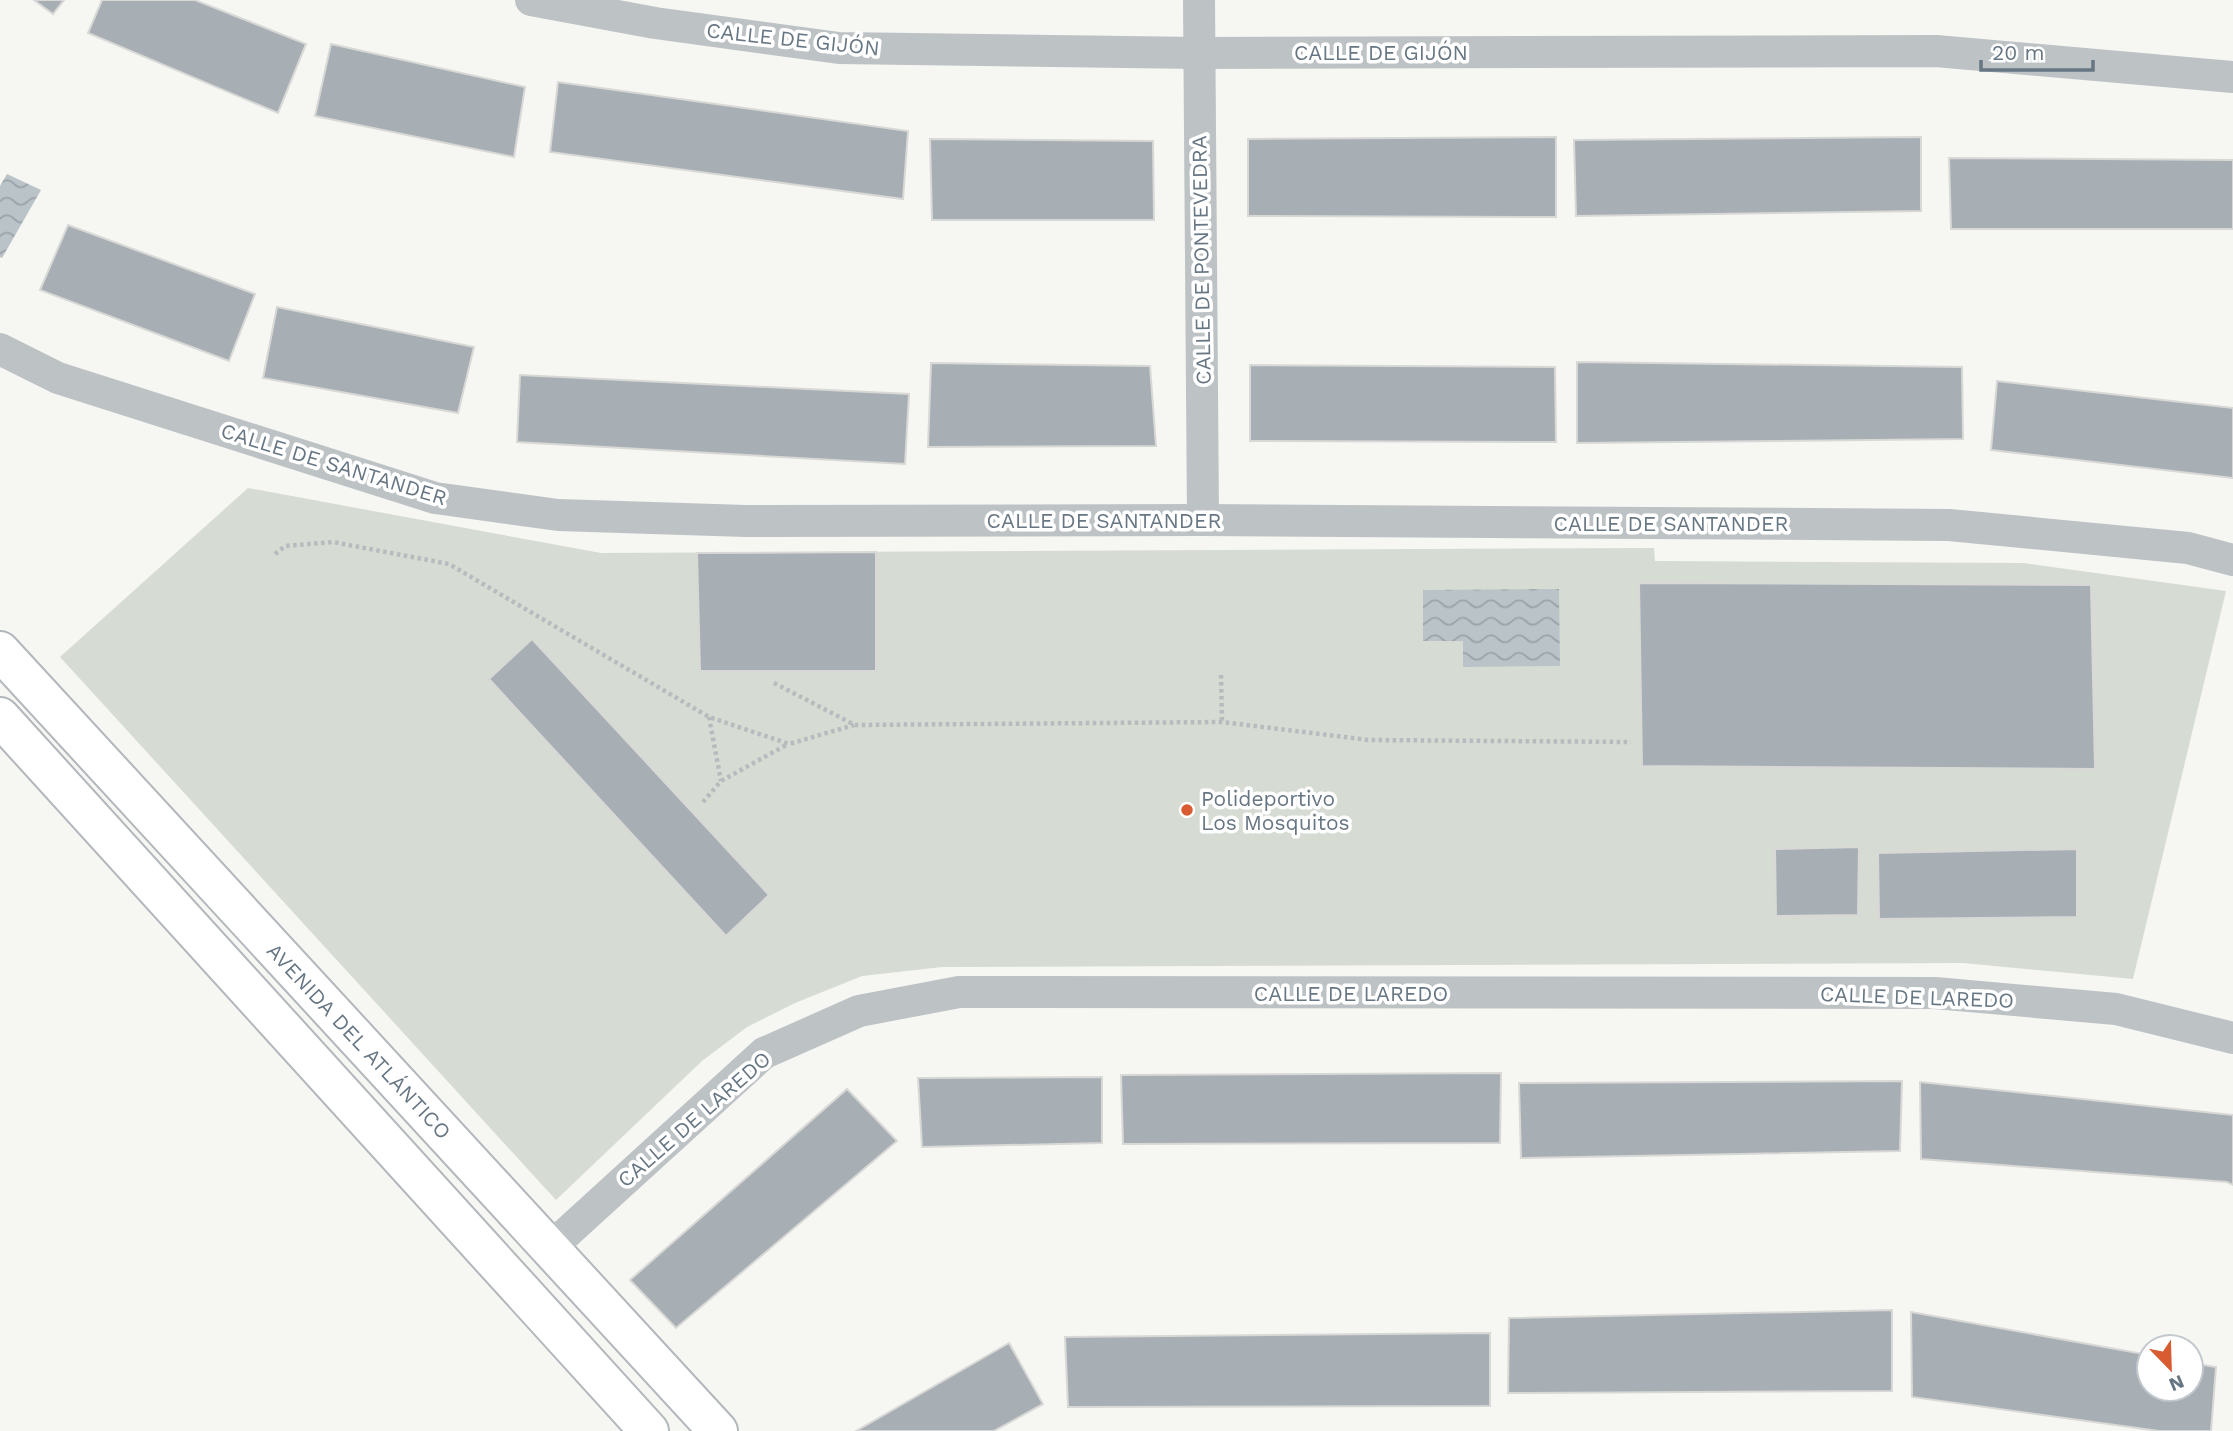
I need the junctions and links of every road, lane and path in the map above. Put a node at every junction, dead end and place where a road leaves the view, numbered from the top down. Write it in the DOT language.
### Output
graph roads {
  1 [pos="531,0"];
  2 [pos="1199,0"];
  3 [pos="656,11"];
  4 [pos="1199,53"];
  5 [pos="2233,77"];
  6 [pos="0,349"];
  7 [pos="1203,520"];
  8 [pos="275,554"];
  9 [pos="2233,560"];
  10 [pos="0,651"];
  11 [pos="1221,675"];
  12 [pos="774,683"];
  13 [pos="0,717"];
  14 [pos="709,717"];
  15 [pos="1222,722"];
  16 [pos="855,724"];
  17 [pos="1631,742"];
  18 [pos="789,744"];
  19 [pos="721,781"];
  20 [pos="703,802"];
  21 [pos="2233,1038"];
  22 [pos="550,1248"];
  23 [pos="649,1431"];
  24 [pos="719,1431"];
  1 -- 3 [label="street, CALLE DE GIJÓN"];
  2 -- 4 [label="street, CALLE DE PONTEVEDRA"];
  3 -- 4 [label="street, CALLE DE GIJÓN"];
  4 -- 5 [label="street, CALLE DE GIJÓN"];
  4 -- 7 [label="street, CALLE DE PONTEVEDRA"];
  6 -- 7 [label="street, CALLE DE SANTANDER"];
  7 -- 9 [label="street, CALLE DE SANTANDER"];
  8 -- 14 [label="path"];
  10 -- 22 [label="street, AVENIDA DEL ATLÁNTICO"];
  11 -- 15 [label="path"];
  12 -- 16 [label="path"];
  13 -- 23 [label="street"];
  14 -- 18 [label="path"];
  14 -- 19 [label="path"];
  15 -- 16 [label="path"];
  15 -- 17 [label="path"];
  16 -- 18 [label="path"];
  18 -- 19 [label="path"];
  19 -- 20 [label="path"];
  21 -- 22 [label="street, CALLE DE LAREDO"];
  22 -- 24 [label="street, AVENIDA DEL ATLÁNTICO"];
}
